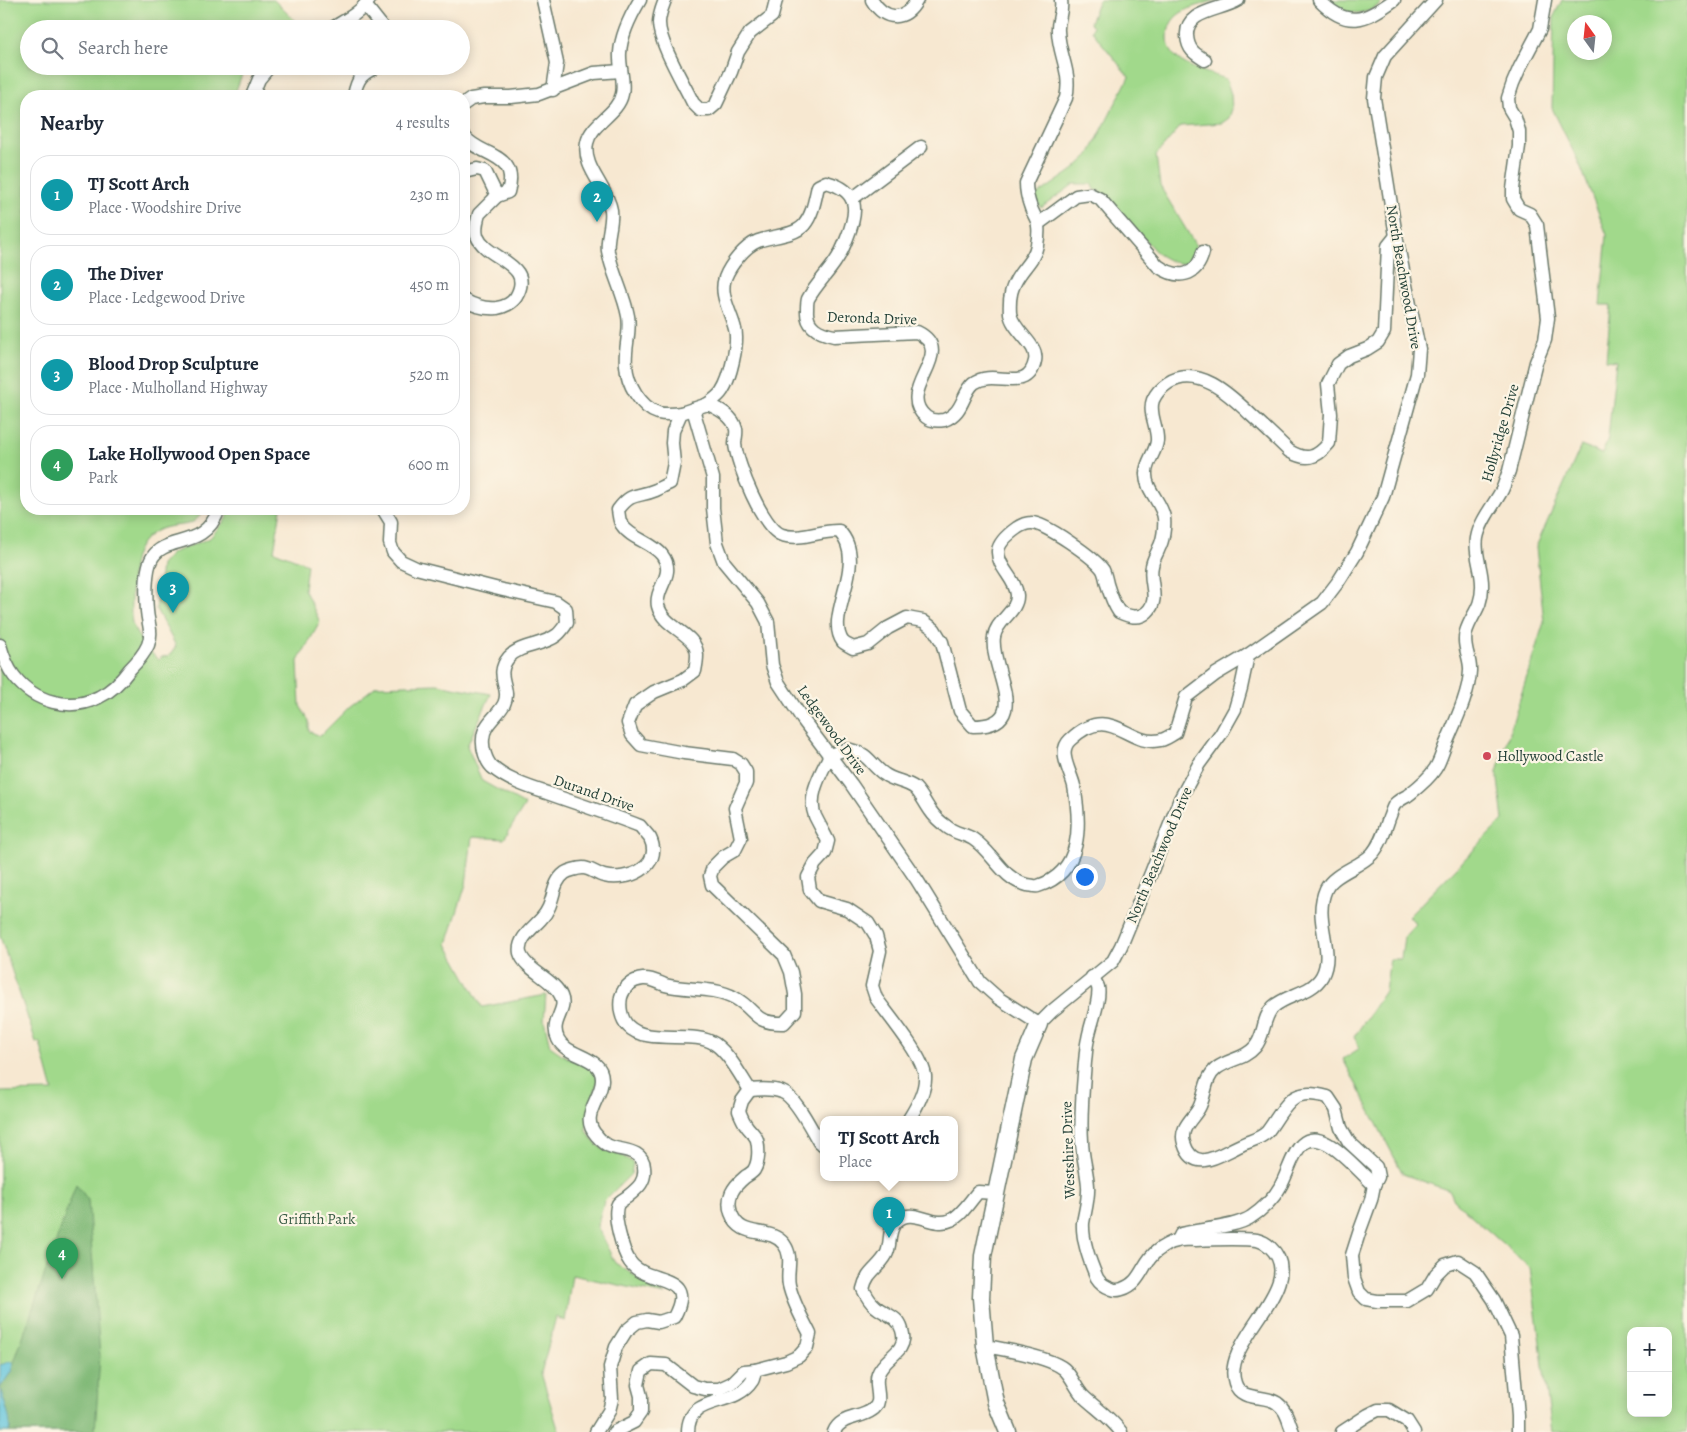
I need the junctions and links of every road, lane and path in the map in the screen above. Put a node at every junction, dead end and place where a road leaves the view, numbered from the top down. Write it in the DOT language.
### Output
graph roads {
  1 [pos="543,0"];
  2 [pos="640,0"];
  3 [pos="665,0"];
  4 [pos="776,0"];
  5 [pos="872,0"];
  6 [pos="917,0"];
  7 [pos="1061,0"];
  8 [pos="1238,0"];
  9 [pos="1319,0"];
  10 [pos="1394,0"];
  11 [pos="1435,0"];
  12 [pos="1545,0"];
  13 [pos="367,2"];
  14 [pos="343,20"];
  15 [pos="378,20"];
  16 [pos="1206,60"];
  17 [pos="620,71"];
  18 [pos="262,75"];
  19 [pos="363,75"];
  20 [pos="254,90"];
  21 [pos="355,90"];
  22 [pos="553,90"];
  23 [pos="470,100"];
  24 [pos="470,143"];
  25 [pos="921,147"];
  26 [pos="470,171"];
  27 [pos="497,196"];
  28 [pos="852,199"];
  29 [pos="1038,224"];
  30 [pos="1396,236"];
  31 [pos="1203,252"];
  32 [pos="470,303"];
  33 [pos="708,404"];
  34 [pos="687,411"];
  35 [pos="216,515"];
  36 [pos="387,515"];
  37 [pos="0,645"];
  38 [pos="1248,655"];
  39 [pos="830,756"];
  40 [pos="1092,977"];
  41 [pos="1038,1024"];
  42 [pos="750,1090"];
  43 [pos="910,1116"];
  44 [pos="820,1142"];
  45 [pos="1374,1185"];
  46 [pos="995,1193"];
  47 [pos="1178,1240"];
  48 [pos="985,1346"];
  49 [pos="755,1370"];
  50 [pos="596,1432"];
  51 [pos="614,1432"];
  52 [pos="688,1432"];
  53 [pos="834,1432"];
  54 [pos="1008,1432"];
  55 [pos="1121,1432"];
  56 [pos="1293,1432"];
  57 [pos="1342,1432"];
  58 [pos="1414,1432"];
  59 [pos="1518,1432"];
  1 -- 22 [label="street"];
  2 -- 17 [label="street"];
  3 -- 4 [label="street"];
  5 -- 6 [label="street"];
  7 -- 29 [label="street, Deronda Drive"];
  8 -- 16 [label="street"];
  9 -- 10 [label="street"];
  11 -- 30 [label="street, North Beachwood Drive"];
  12 -- 45 [label="street, Hollyridge Drive"];
  13 -- 14 [label="street"];
  13 -- 15 [label="street"];
  17 -- 22 [label="street"];
  17 -- 34 [label="street"];
  18 -- 20 [label="street"];
  19 -- 21 [label="street"];
  22 -- 23 [label="street"];
  24 -- 27 [label="street"];
  25 -- 28 [label="street"];
  26 -- 27 [label="street"];
  27 -- 32 [label="street"];
  28 -- 29 [label="street, Deronda Drive"];
  28 -- 33 [label="street"];
  29 -- 31 [label="street"];
  30 -- 33 [label="street"];
  30 -- 38 [label="street, North Beachwood Drive"];
  33 -- 34 [label="street"];
  34 -- 39 [label="street, Ledgewood Drive"];
  34 -- 42 [label="street"];
  35 -- 37 [label="street"];
  36 -- 50 [label="street, Durand Drive"];
  38 -- 39 [label="street"];
  38 -- 40 [label="street, North Beachwood Drive"];
  39 -- 41 [label="street, Ledgewood Drive"];
  39 -- 43 [label="street"];
  40 -- 41 [label="street, North Beachwood Drive"];
  40 -- 47 [label="street, Westshire Drive"];
  41 -- 46 [label="street, North Beachwood Drive"];
  42 -- 44 [label="street"];
  42 -- 49 [label="street"];
  45 -- 47 [label="street"];
  45 -- 59 [label="street, Hollyridge Drive"];
  46 -- 48 [label="street, North Beachwood Drive"];
  46 -- 53 [label="street"];
  47 -- 56 [label="street, Westshire Drive"];
  48 -- 54 [label="street, North Beachwood Drive"];
  48 -- 55 [label="street"];
  49 -- 51 [label="street"];
  49 -- 52 [label="street"];
  57 -- 58 [label="street"];
}
